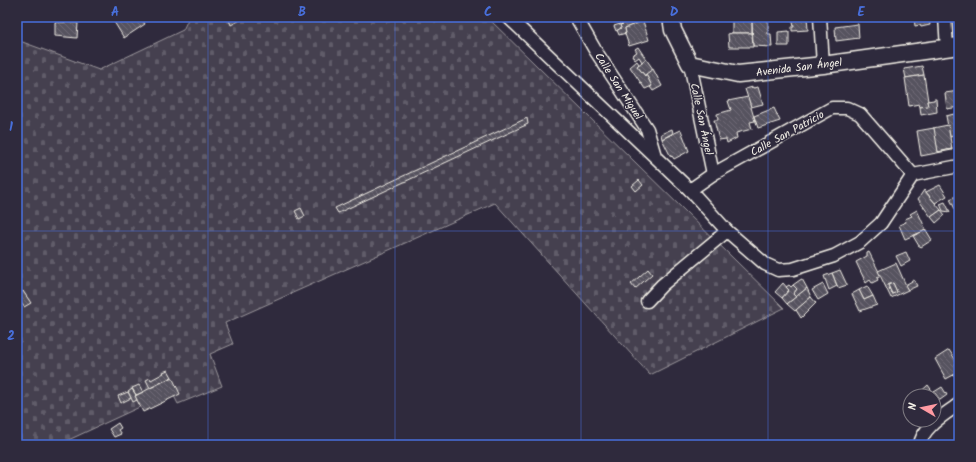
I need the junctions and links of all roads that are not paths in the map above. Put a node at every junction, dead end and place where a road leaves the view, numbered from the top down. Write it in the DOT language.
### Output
graph roads {
  1 [pos="508,17"];
  2 [pos="576,17"];
  3 [pos="671,17"];
  4 [pos="820,17"];
  5 [pos="945,17"];
  6 [pos="953,47"];
  7 [pos="690,64"];
  8 [pos="824,65"];
  9 [pos="656,157"];
  10 [pos="959,166"];
  11 [pos="713,174"];
  12 [pos="913,175"];
  13 [pos="690,190"];
  14 [pos="727,231"];
  15 [pos="647,301"];
  16 [pos="959,404"];
  17 [pos="920,445"];
  1 -- 9 [label="street"];
  2 -- 9 [label="street, Calle San Miguel"];
  3 -- 7 [label="street"];
  4 -- 8 [label="street"];
  5 -- 6 [label="street"];
  6 -- 8 [label="street, Avenida San Ángel"];
  7 -- 8 [label="street, Avenida San Ángel"];
  7 -- 11 [label="street, Calle San Ángel"];
  9 -- 13 [label="street"];
  10 -- 12 [label="street"];
  11 -- 12 [label="street, Calle San Patricio"];
  11 -- 13 [label="street, Calle San Patricio"];
  12 -- 14 [label="street"];
  13 -- 14 [label="street"];
  14 -- 15 [label="street"];
  16 -- 17 [label="street"];
}
